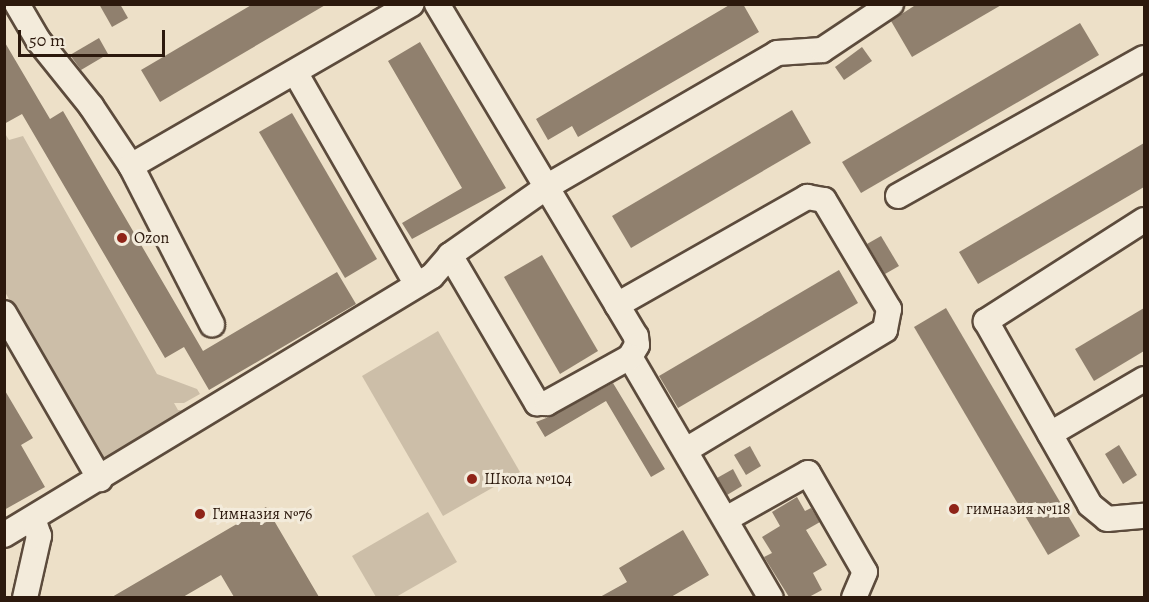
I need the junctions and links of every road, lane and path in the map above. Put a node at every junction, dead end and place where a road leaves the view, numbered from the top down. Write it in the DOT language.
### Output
graph roads {
  1 [pos="16,4"];
  2 [pos="412,4"];
  3 [pos="436,4"];
  4 [pos="891,4"];
  5 [pos="1144,58"];
  6 [pos="295,72"];
  7 [pos="131,166"];
  8 [pos="548,186"];
  9 [pos="898,196"];
  10 [pos="1144,220"];
  11 [pos="450,255"];
  12 [pos="417,285"];
  13 [pos="617,305"];
  14 [pos="4,313"];
  15 [pos="212,324"];
  16 [pos="630,357"];
  17 [pos="1144,379"];
  18 [pos="1050,434"];
  19 [pos="686,450"];
  20 [pos="100,479"];
  21 [pos="1144,516"];
  22 [pos="33,519"];
  23 [pos="726,519"];
  24 [pos="4,535"];
  25 [pos="25,597"];
  26 [pos="771,597"];
  27 [pos="854,597"];
  1 -- 7 [label="lane"];
  2 -- 6 [label="lane"];
  3 -- 8 [label="lane"];
  4 -- 8 [label="lane"];
  5 -- 9 [label="lane"];
  6 -- 7 [label="lane"];
  6 -- 12 [label="lane"];
  7 -- 15 [label="lane"];
  8 -- 11 [label="lane"];
  8 -- 13 [label="lane"];
  10 -- 18 [label="lane"];
  11 -- 12 [label="lane"];
  11 -- 16 [label="lane"];
  12 -- 20 [label="lane"];
  13 -- 16 [label="lane"];
  13 -- 19 [label="lane"];
  14 -- 20 [label="lane"];
  16 -- 19 [label="lane"];
  17 -- 18 [label="lane"];
  18 -- 21 [label="lane"];
  19 -- 23 [label="lane"];
  20 -- 22 [label="lane"];
  22 -- 24 [label="lane"];
  22 -- 25 [label="lane"];
  23 -- 26 [label="lane"];
  23 -- 27 [label="lane"];
}
